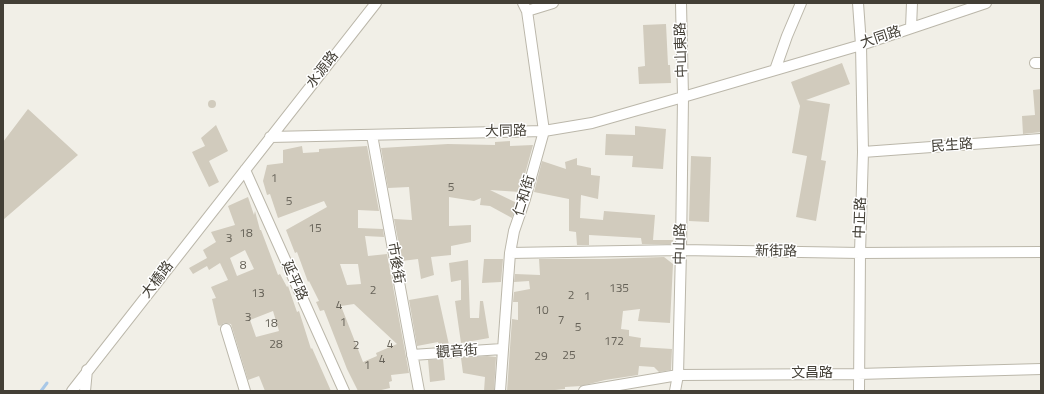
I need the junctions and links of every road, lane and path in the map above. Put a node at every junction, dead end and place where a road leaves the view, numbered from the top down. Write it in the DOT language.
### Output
graph roads {
  1 [pos="376,3"];
  2 [pos="553,3"];
  3 [pos="681,3"];
  4 [pos="801,3"];
  5 [pos="858,3"];
  6 [pos="912,3"];
  7 [pos="986,3"];
  8 [pos="525,7"];
  9 [pos="911,28"];
  10 [pos="861,45"];
  11 [pos="775,70"];
  12 [pos="683,98"];
  13 [pos="544,131"];
  14 [pos="372,135"];
  15 [pos="270,137"];
  16 [pos="1041,139"];
  17 [pos="863,152"];
  18 [pos="245,170"];
  19 [pos="681,250"];
  20 [pos="1041,252"];
  21 [pos="510,253"];
  22 [pos="860,253"];
  23 [pos="226,329"];
  24 [pos="502,349"];
  25 [pos="412,355"];
  26 [pos="1041,369"];
  27 [pos="87,370"];
  28 [pos="858,374"];
  29 [pos="678,375"];
  30 [pos="72,391"];
  31 [pos="85,391"];
  32 [pos="245,391"];
  33 [pos="344,391"];
  34 [pos="419,391"];
  35 [pos="500,391"];
  36 [pos="584,391"];
  37 [pos="676,391"];
  38 [pos="859,391"];
  1 -- 15 [label="street, 水源路"];
  2 -- 8 [label="street"];
  3 -- 12 [label="street, 中山東路"];
  4 -- 11 [label="street"];
  5 -- 10 [label="street, 中正路"];
  6 -- 9 [label="street"];
  7 -- 9 [label="street, 大同路"];
  8 -- 13 [label="street, 仁和街"];
  9 -- 10 [label="street, 大同路"];
  10 -- 11 [label="street, 大同路"];
  10 -- 17 [label="street, 中正路"];
  11 -- 12 [label="street, 大同路"];
  12 -- 13 [label="street, 大同路"];
  12 -- 19 [label="street, 中山路"];
  13 -- 14 [label="street, 大同路"];
  13 -- 21 [label="street, 仁和街"];
  14 -- 15 [label="street, 大同路"];
  14 -- 25 [label="street, 市後街"];
  15 -- 18 [label="street"];
  16 -- 17 [label="street, 民生路"];
  17 -- 22 [label="street, 中正路"];
  18 -- 27 [label="street, 大橋路"];
  18 -- 33 [label="street, 延平路"];
  19 -- 21 [label="street, 新街路"];
  19 -- 22 [label="street, 新街路"];
  19 -- 29 [label="street, 中山路"];
  20 -- 22 [label="street, 新街路"];
  21 -- 24 [label="street, 仁和街"];
  22 -- 28 [label="street, 中正路"];
  23 -- 32 [label="street"];
  24 -- 25 [label="street, 觀音街"];
  24 -- 35 [label="street, 仁和街"];
  25 -- 34 [label="street, 市後街"];
  26 -- 28 [label="street, 文昌路"];
  27 -- 30 [label="street, 大橋路"];
  27 -- 31 [label="street"];
  28 -- 29 [label="street, 文昌路"];
  28 -- 38 [label="street, 中正路"];
  29 -- 36 [label="street, 文昌路"];
  29 -- 37 [label="street, 中山路"];
}
